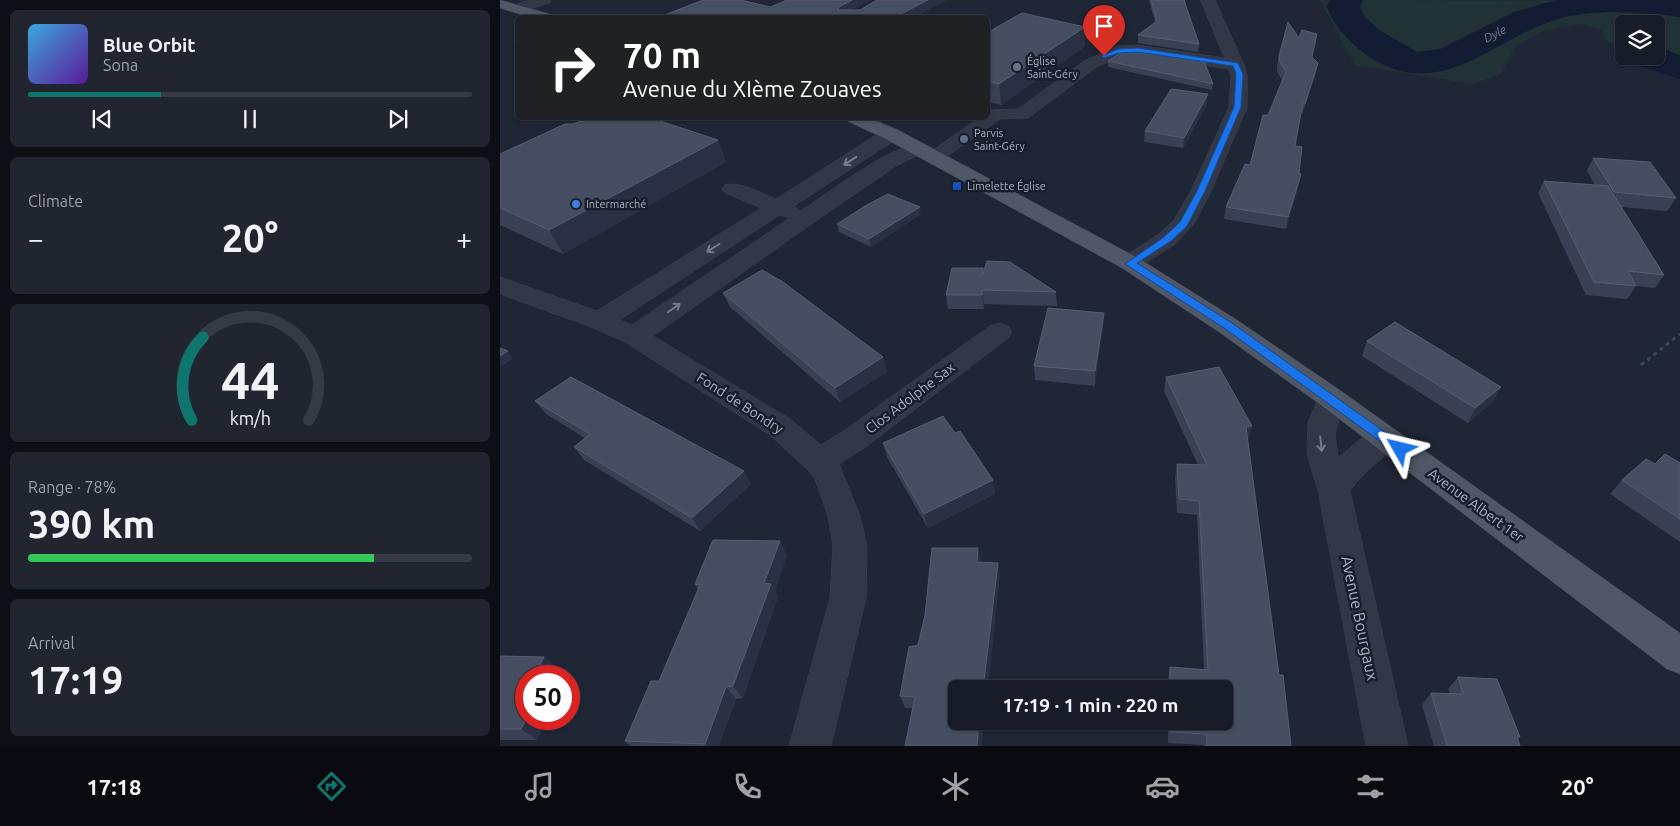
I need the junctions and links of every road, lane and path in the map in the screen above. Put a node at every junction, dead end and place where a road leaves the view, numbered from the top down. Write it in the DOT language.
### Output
graph roads {
  1 [pos="544,0"];
  2 [pos="1208,0"];
  3 [pos="500,3"];
  4 [pos="517,9"];
  5 [pos="538,15"];
  6 [pos="1236,65"];
  7 [pos="990,117"];
  8 [pos="985,120"];
  9 [pos="872,123"];
  10 [pos="925,153"];
  11 [pos="732,189"];
  12 [pos="778,208"];
  13 [pos="806,217"];
  14 [pos="1130,264"];
  15 [pos="500,285"];
  16 [pos="600,321"];
  17 [pos="999,332"];
  18 [pos="1680,334"];
  19 [pos="634,336"];
  20 [pos="1641,365"];
  21 [pos="1331,398"];
  22 [pos="1384,438"];
  23 [pos="819,461"];
  24 [pos="1334,490"];
  25 [pos="1680,656"];
  26 [pos="810,746"];
  27 [pos="1387,746"];
  1 -- 4 [label="street"];
  2 -- 6 [label="street"];
  3 -- 4 [label="main road"];
  4 -- 5 [label="main road"];
  6 -- 7 [label="street"];
  6 -- 14 [label="street"];
  8 -- 10 [label="street"];
  9 -- 10 [label="main road, Avenue Albert 1er"];
  9 -- 12 [label="street, one-way"];
  10 -- 13 [label="street"];
  10 -- 14 [label="main road, Avenue Albert 1er"];
  11 -- 12 [label="street"];
  12 -- 13 [label="street"];
  12 -- 16 [label="street, one-way"];
  19 -- 13 [label="street, one-way"];
  14 -- 21 [label="main road, Avenue Albert 1er"];
  15 -- 16 [label="street, Fond de Bondry"];
  16 -- 19 [label="street, Fond de Bondry"];
  17 -- 23 [label="street, Clos Adolphe Sax"];
  18 -- 20 [label="path"];
  19 -- 23 [label="street, Fond de Bondry"];
  21 -- 22 [label="main road, Avenue Albert 1er"];
  21 -- 24 [label="street, Avenue Bourgaux, one-way"];
  22 -- 24 [label="street"];
  22 -- 25 [label="main road, Avenue Albert 1er"];
  23 -- 26 [label="street, Fond de Bondry"];
  24 -- 27 [label="street, Avenue Bourgaux"];
}
